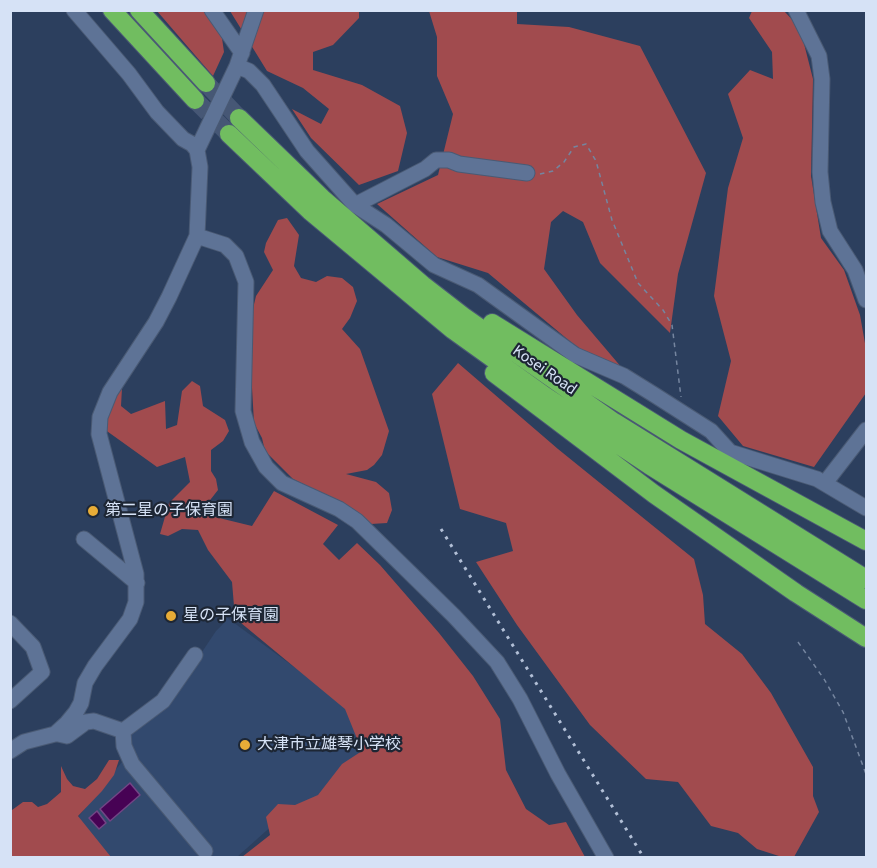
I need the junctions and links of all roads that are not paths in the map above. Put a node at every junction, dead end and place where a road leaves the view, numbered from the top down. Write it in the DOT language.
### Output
graph roads {
  1 [pos="74,10"];
  2 [pos="112,10"];
  3 [pos="139,10"];
  4 [pos="212,10"];
  5 [pos="256,10"];
  6 [pos="796,10"];
  7 [pos="240,60"];
  8 [pos="206,83"];
  9 [pos="195,100"];
  10 [pos="239,118"];
  11 [pos="228,134"];
  12 [pos="196,150"];
  13 [pos="527,173"];
  14 [pos="355,205"];
  15 [pos="197,236"];
  16 [pos="380,249"];
  17 [pos="397,285"];
  18 [pos="867,300"];
  19 [pos="867,430"];
  20 [pos="825,483"];
  21 [pos="867,508"];
  22 [pos="84,540"];
  23 [pos="867,541"];
  24 [pos="136,579"];
  25 [pos="867,579"];
  26 [pos="867,600"];
  27 [pos="147,606"];
  28 [pos="10,623"];
  29 [pos="867,638"];
  30 [pos="195,655"];
  31 [pos="12,696"];
  32 [pos="123,731"];
  33 [pos="55,734"];
  34 [pos="10,751"];
  35 [pos="205,851"];
  36 [pos="606,858"];
  1 -- 12 [label="street"];
  2 -- 9 [label="highway"];
  3 -- 8 [label="highway"];
  4 -- 7 [label="street"];
  5 -- 7 [label="street"];
  6 -- 18 [label="street"];
  7 -- 12 [label="street"];
  7 -- 14 [label="street"];
  10 -- 16 [label="highway, Kosei Road"];
  11 -- 17 [label="highway, Kosei Road"];
  12 -- 15 [label="street"];
  13 -- 14 [label="street"];
  14 -- 20 [label="street"];
  15 -- 24 [label="street"];
  15 -- 36 [label="street"];
  16 -- 23 [label="highway"];
  16 -- 25 [label="highway, Kosei Road"];
  17 -- 26 [label="highway, Kosei Road"];
  17 -- 29 [label="highway"];
  19 -- 20 [label="street"];
  20 -- 21 [label="street"];
  22 -- 24 [label="street"];
  24 -- 27 [label="street"];
  24 -- 33 [label="street"];
  28 -- 31 [label="street"];
  30 -- 32 [label="street"];
  32 -- 33 [label="street"];
  32 -- 35 [label="street"];
  33 -- 34 [label="street"];
}
